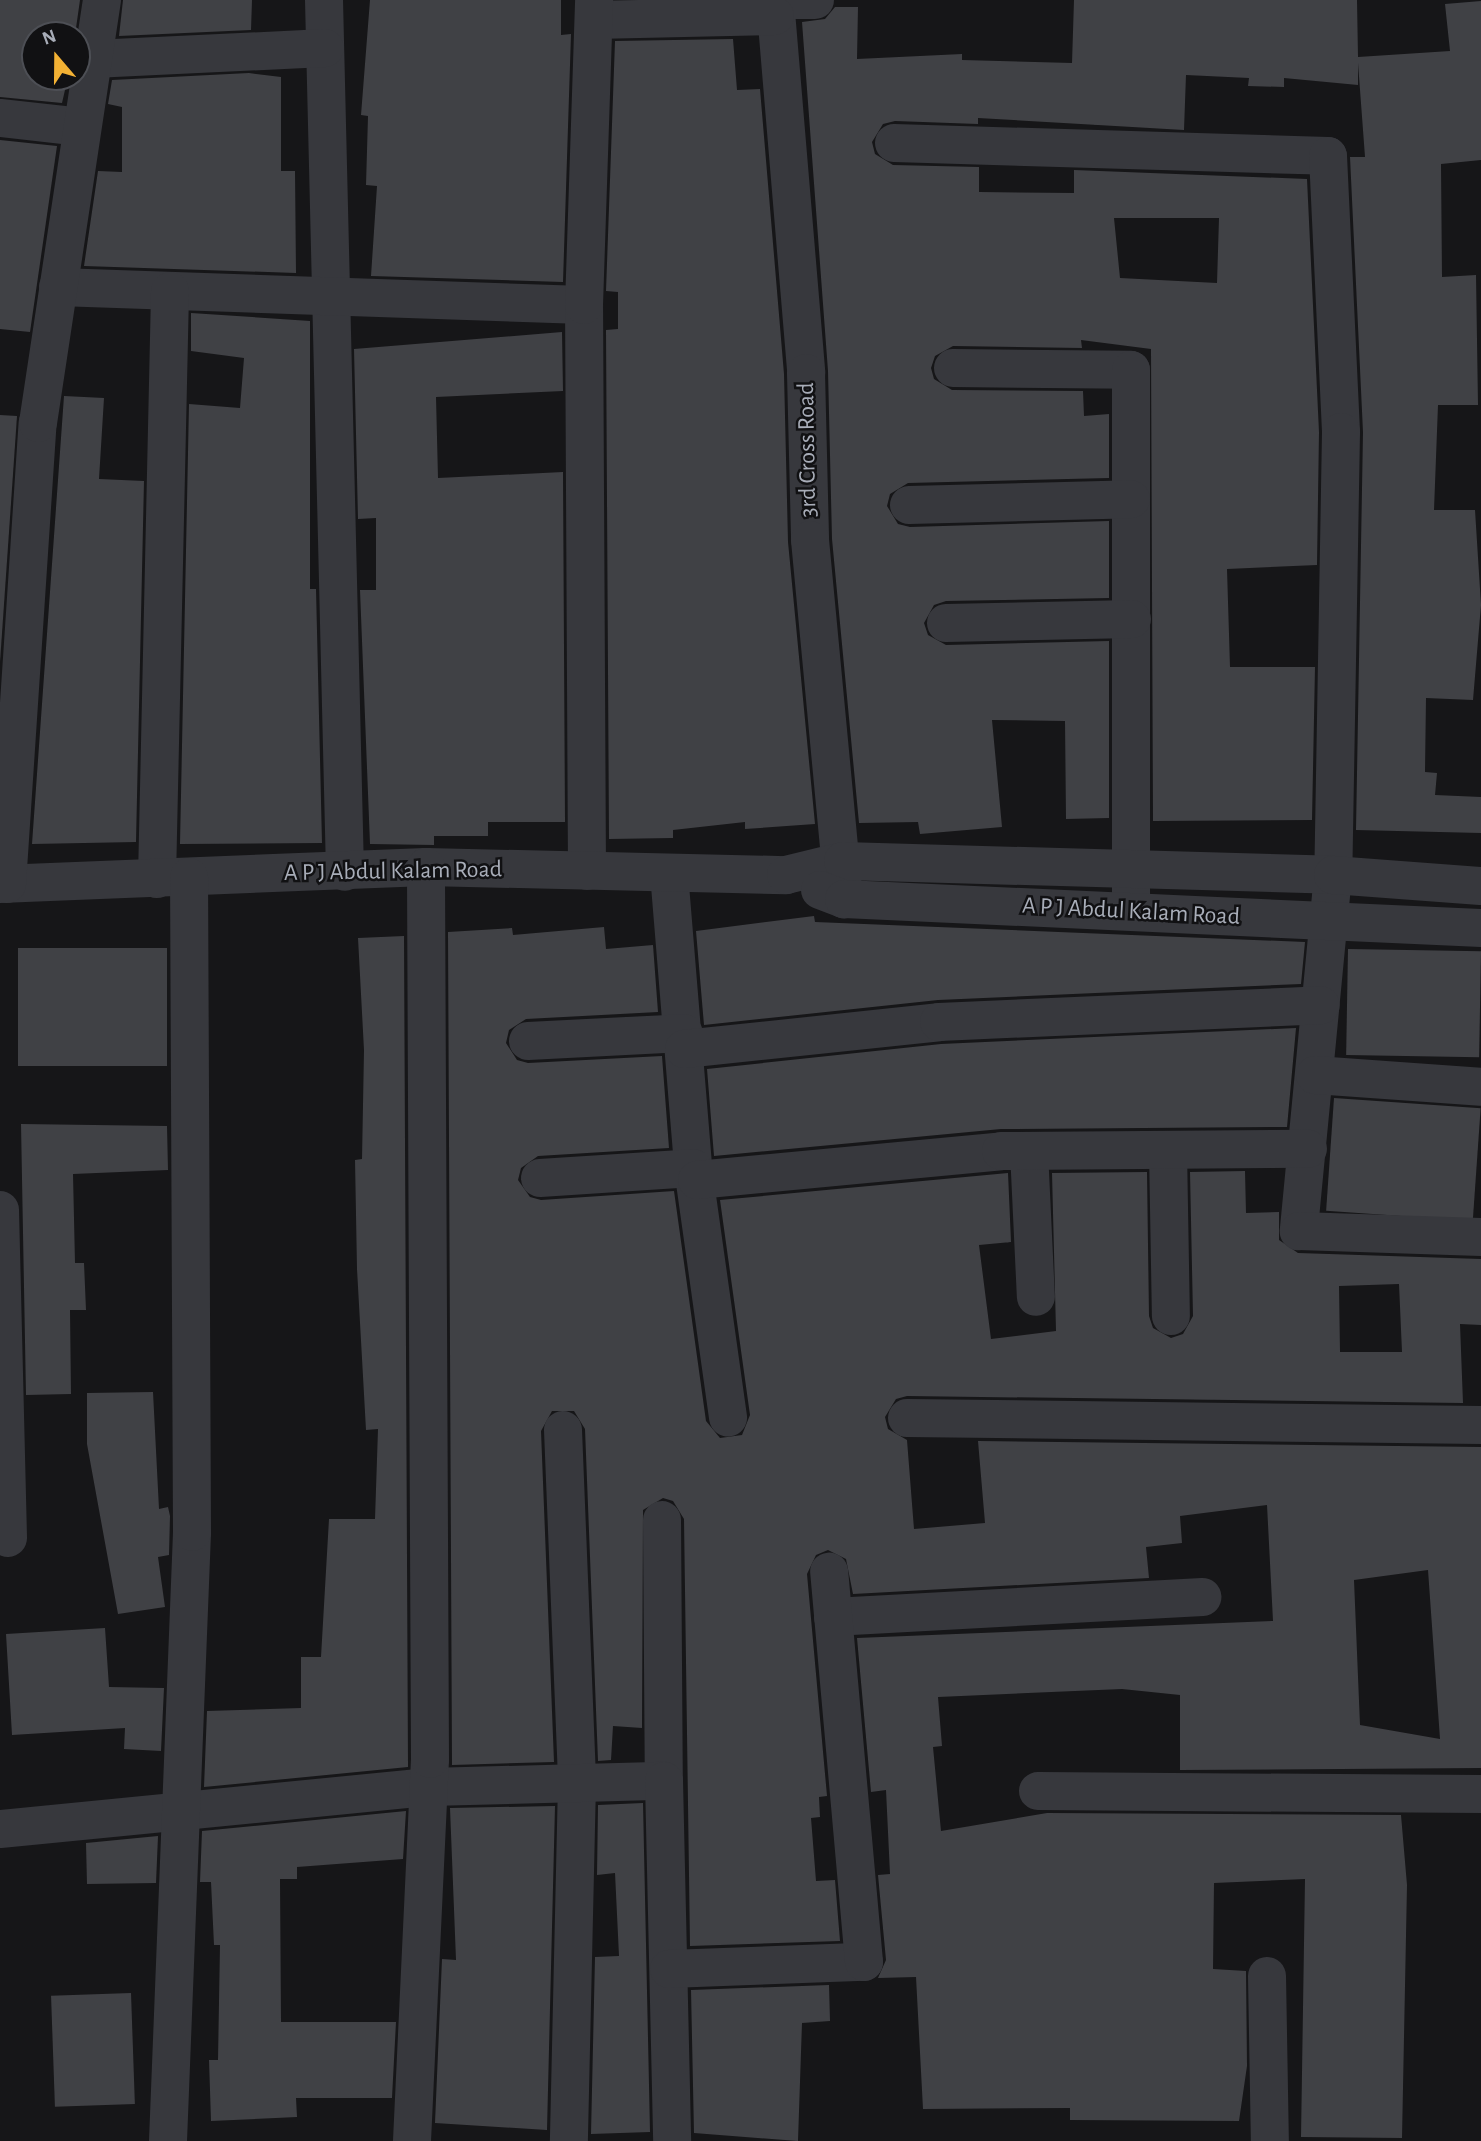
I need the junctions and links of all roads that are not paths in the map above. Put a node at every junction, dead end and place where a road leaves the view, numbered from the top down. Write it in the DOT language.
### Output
graph roads {
  1 [pos="102,0"];
  2 [pos="324,0"];
  3 [pos="815,0"];
  4 [pos="775,5"];
  5 [pos="594,10"];
  6 [pos="325,48"];
  7 [pos="93,59"];
  8 [pos="0,117"];
  9 [pos="82,127"];
  10 [pos="894,143"];
  11 [pos="58,287"];
  12 [pos="170,291"];
  13 [pos="331,296"];
  14 [pos="584,305"];
  15 [pos="953,368"];
  16 [pos="1132,499"];
  17 [pos="909,505"];
  18 [pos="1132,619"];
  19 [pos="946,623"];
  20 [pos="843,861"];
  21 [pos="426,867"];
  22 [pos="1135,870"];
  23 [pos="587,871"];
  24 [pos="345,872"];
  25 [pos="669,873"];
  26 [pos="786,875"];
  27 [pos="1333,875"];
  28 [pos="173,878"];
  29 [pos="3,884"];
  30 [pos="1481,886"];
  31 [pos="844,899"];
  32 [pos="1131,911"];
  33 [pos="1328,921"];
  34 [pos="1481,928"];
  35 [pos="1321,1005"];
  36 [pos="528,1041"];
  37 [pos="684,1041"];
  38 [pos="1315,1076"];
  39 [pos="1481,1087"];
  40 [pos="1308,1149"];
  41 [pos="1168,1150"];
  42 [pos="1029,1151"];
  43 [pos="695,1174"];
  44 [pos="540,1178"];
  45 [pos="0,1210"];
  46 [pos="1481,1237"];
  47 [pos="1036,1297"];
  48 [pos="1171,1316"];
  49 [pos="728,1418"];
  50 [pos="907,1418"];
  51 [pos="1481,1425"];
  52 [pos="563,1430"];
  53 [pos="662,1520"];
  54 [pos="8,1538"];
  55 [pos="829,1572"];
  56 [pos="1202,1597"];
  57 [pos="833,1618"];
  58 [pos="664,1781"];
  59 [pos="577,1783"];
  60 [pos="429,1787"];
  61 [pos="1038,1791"];
  62 [pos="1481,1794"];
  63 [pos="178,1814"];
  64 [pos="0,1829"];
  65 [pos="669,1969"];
  66 [pos="1266,1976"];
  67 [pos="168,2141"];
  68 [pos="412,2141"];
  69 [pos="569,2141"];
  70 [pos="671,2141"];
  71 [pos="1270,2141"];
  1 -- 7 [label="street"];
  2 -- 6 [label="street"];
  3 -- 4 [label="street"];
  4 -- 5 [label="street"];
  4 -- 20 [label="street, 3rd Cross Road"];
  5 -- 14 [label="street"];
  6 -- 7 [label="street"];
  6 -- 13 [label="street"];
  7 -- 9 [label="street"];
  8 -- 9 [label="street"];
  9 -- 11 [label="street"];
  10 -- 27 [label="street"];
  11 -- 12 [label="street"];
  11 -- 29 [label="street"];
  12 -- 13 [label="street"];
  12 -- 28 [label="street"];
  13 -- 14 [label="street"];
  13 -- 24 [label="street"];
  14 -- 23 [label="street"];
  15 -- 16 [label="street"];
  16 -- 17 [label="street"];
  16 -- 18 [label="street"];
  18 -- 19 [label="street"];
  18 -- 22 [label="street"];
  20 -- 22 [label="street, A P J Abdul Kalam Road"];
  20 -- 26 [label="street, A P J Abdul Kalam Road"];
  20 -- 31 [label="street, 3rd Cross Road"];
  21 -- 23 [label="street, A P J Abdul Kalam Road"];
  21 -- 24 [label="street, A P J Abdul Kalam Road"];
  21 -- 60 [label="street"];
  22 -- 27 [label="street, A P J Abdul Kalam Road"];
  22 -- 32 [label="street"];
  23 -- 25 [label="street, A P J Abdul Kalam Road"];
  24 -- 28 [label="street, A P J Abdul Kalam Road"];
  25 -- 26 [label="street, A P J Abdul Kalam Road"];
  25 -- 37 [label="street"];
  26 -- 31 [label="street, A P J Abdul Kalam Road"];
  27 -- 30 [label="street, A P J Abdul Kalam Road"];
  27 -- 33 [label="street"];
  28 -- 29 [label="street, A P J Abdul Kalam Road"];
  28 -- 63 [label="street"];
  31 -- 32 [label="street, A P J Abdul Kalam Road"];
  32 -- 33 [label="street, A P J Abdul Kalam Road"];
  33 -- 34 [label="street, A P J Abdul Kalam Road"];
  33 -- 35 [label="street"];
  35 -- 37 [label="street"];
  35 -- 38 [label="street"];
  36 -- 37 [label="street"];
  37 -- 43 [label="street"];
  38 -- 39 [label="street"];
  38 -- 40 [label="street"];
  40 -- 41 [label="street"];
  40 -- 46 [label="street"];
  41 -- 42 [label="street"];
  41 -- 48 [label="street"];
  42 -- 43 [label="street"];
  42 -- 47 [label="street"];
  43 -- 44 [label="street"];
  43 -- 49 [label="street"];
  45 -- 54 [label="street"];
  50 -- 51 [label="street"];
  52 -- 59 [label="street"];
  53 -- 58 [label="street"];
  55 -- 57 [label="street"];
  56 -- 57 [label="street"];
  57 -- 65 [label="street"];
  58 -- 59 [label="street"];
  58 -- 65 [label="street"];
  59 -- 60 [label="street"];
  59 -- 69 [label="street"];
  60 -- 63 [label="street"];
  60 -- 68 [label="street"];
  61 -- 62 [label="street"];
  63 -- 64 [label="street"];
  63 -- 67 [label="street"];
  65 -- 70 [label="street"];
  66 -- 71 [label="street"];
}
